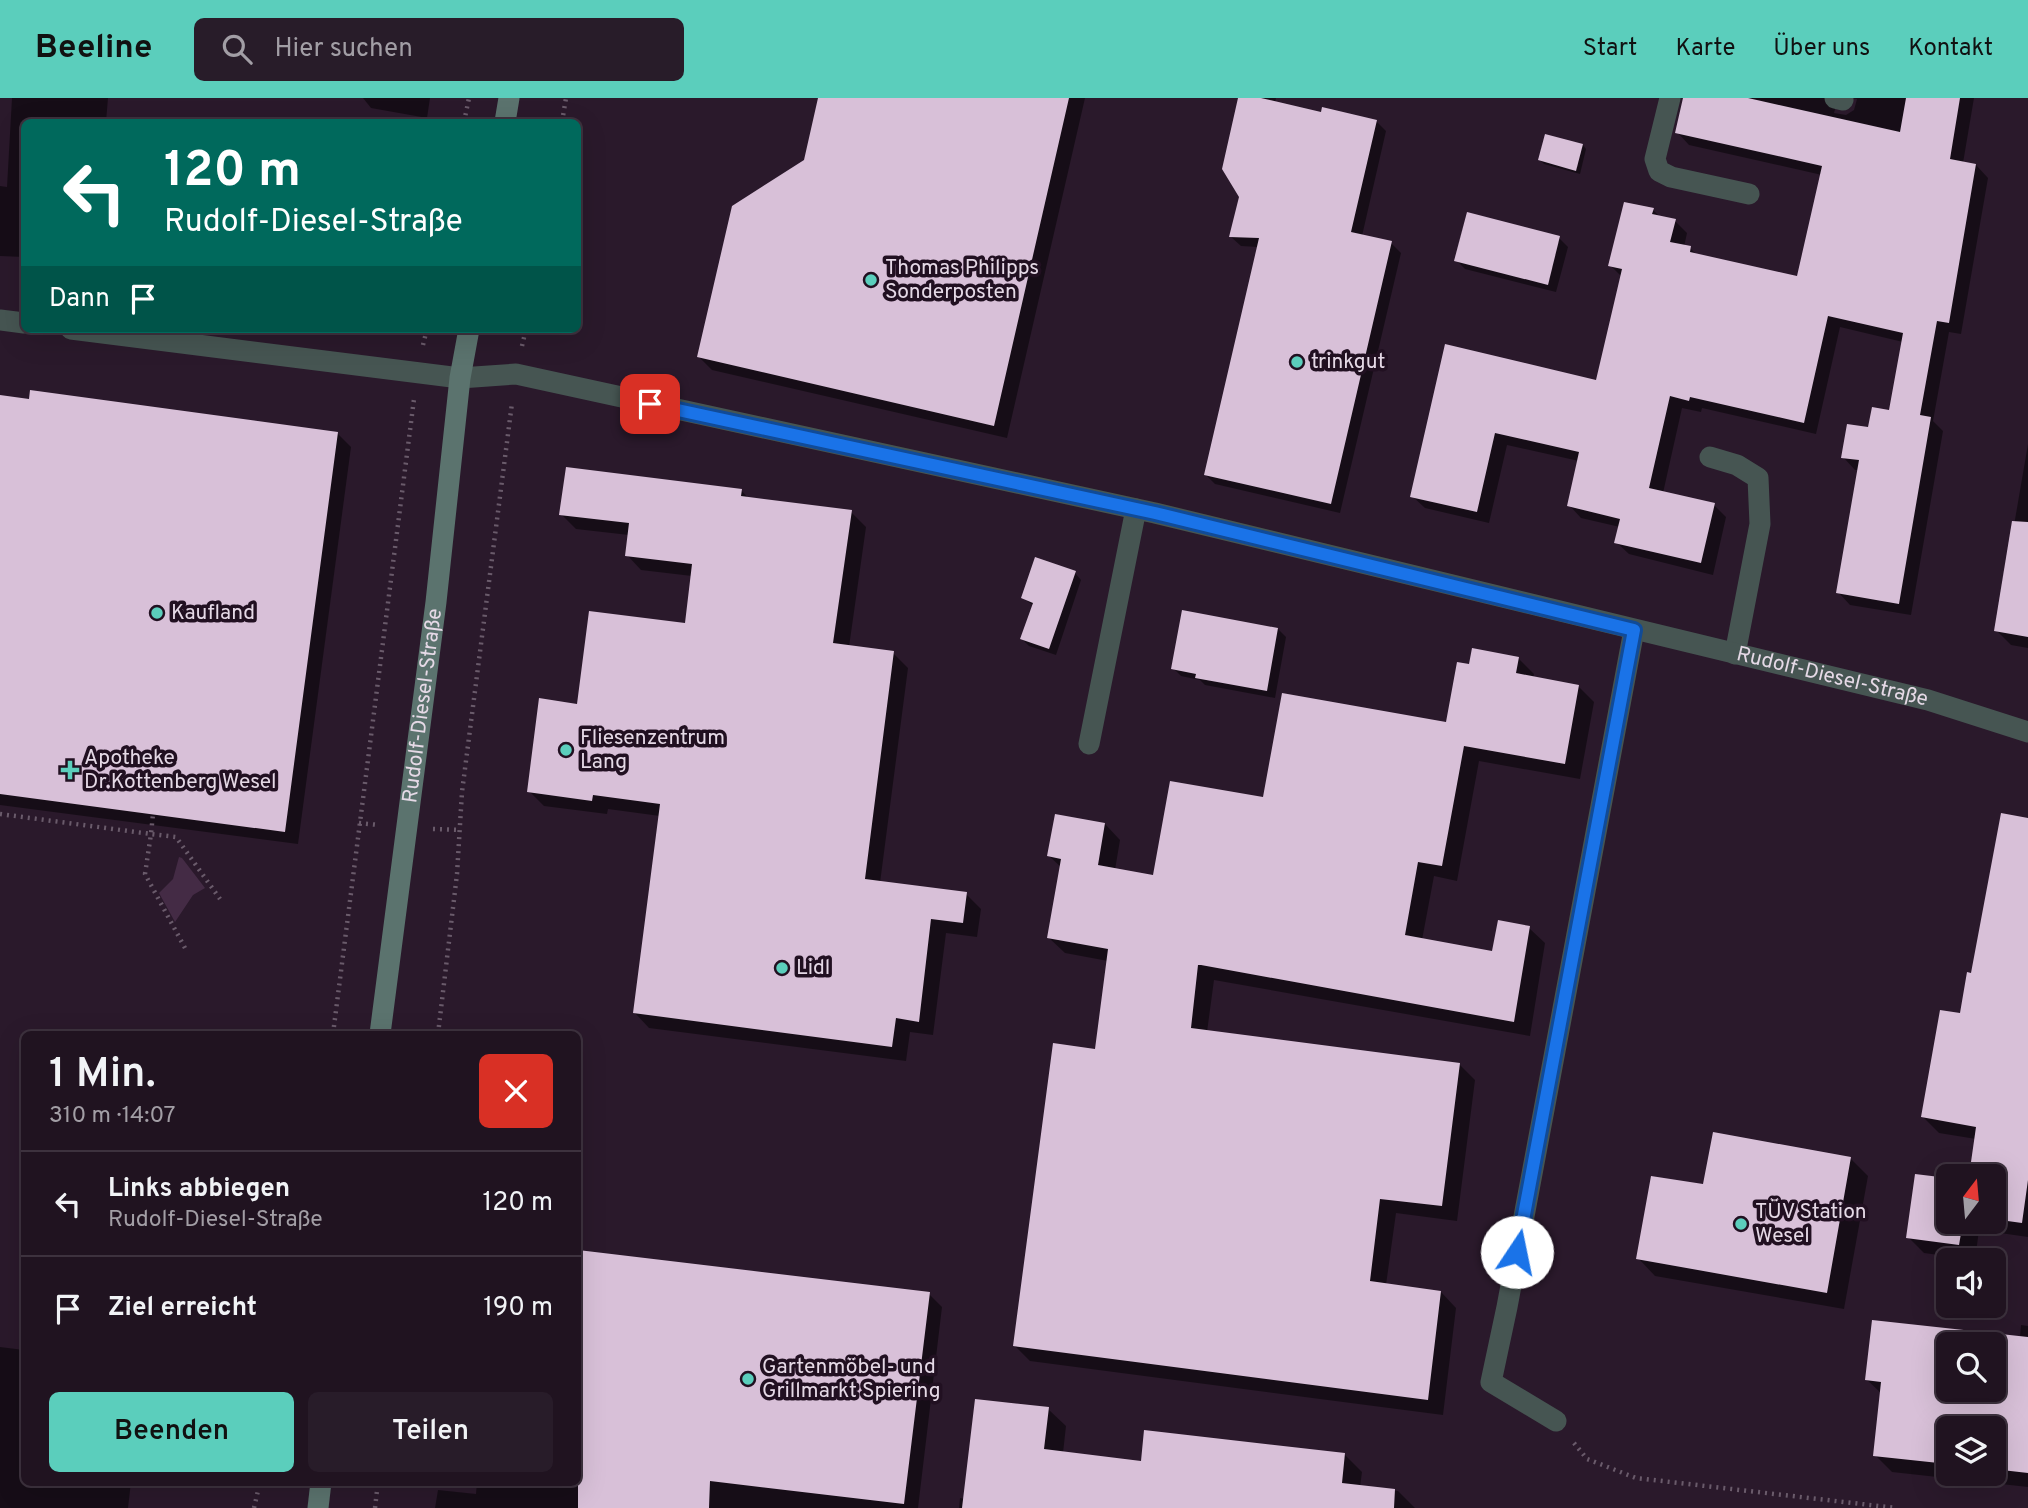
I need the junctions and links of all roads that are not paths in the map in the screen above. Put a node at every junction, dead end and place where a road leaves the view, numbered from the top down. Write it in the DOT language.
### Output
graph roads {
  1 [pos="509,98"];
  2 [pos="1670,98"];
  3 [pos="506,119"];
  4 [pos="1749,194"];
  5 [pos="0,320"];
  6 [pos="21,323"];
  7 [pos="102,333"];
  8 [pos="468,333"];
  9 [pos="460,378"];
  10 [pos="1710,457"];
  11 [pos="1136,509"];
  12 [pos="1634,630"];
  13 [pos="1735,654"];
  14 [pos="2028,732"];
  15 [pos="1089,744"];
  16 [pos="380,1031"];
  17 [pos="1556,1421"];
  18 [pos="321,1486"];
  19 [pos="318,1508"];
  1 -- 3 [label="street"];
  2 -- 4 [label="street"];
  5 -- 6 [label="street"];
  7 -- 9 [label="street, Rudolf-Diesel-Straße"];
  8 -- 9 [label="street, Rudolf-Diesel-Straße"];
  9 -- 11 [label="street, Rudolf-Diesel-Straße"];
  9 -- 16 [label="street, Rudolf-Diesel-Straße"];
  10 -- 13 [label="street"];
  11 -- 12 [label="street, Rudolf-Diesel-Straße"];
  11 -- 15 [label="street"];
  12 -- 13 [label="street, Rudolf-Diesel-Straße"];
  12 -- 17 [label="street"];
  13 -- 14 [label="street, Rudolf-Diesel-Straße"];
  18 -- 19 [label="street"];
}
